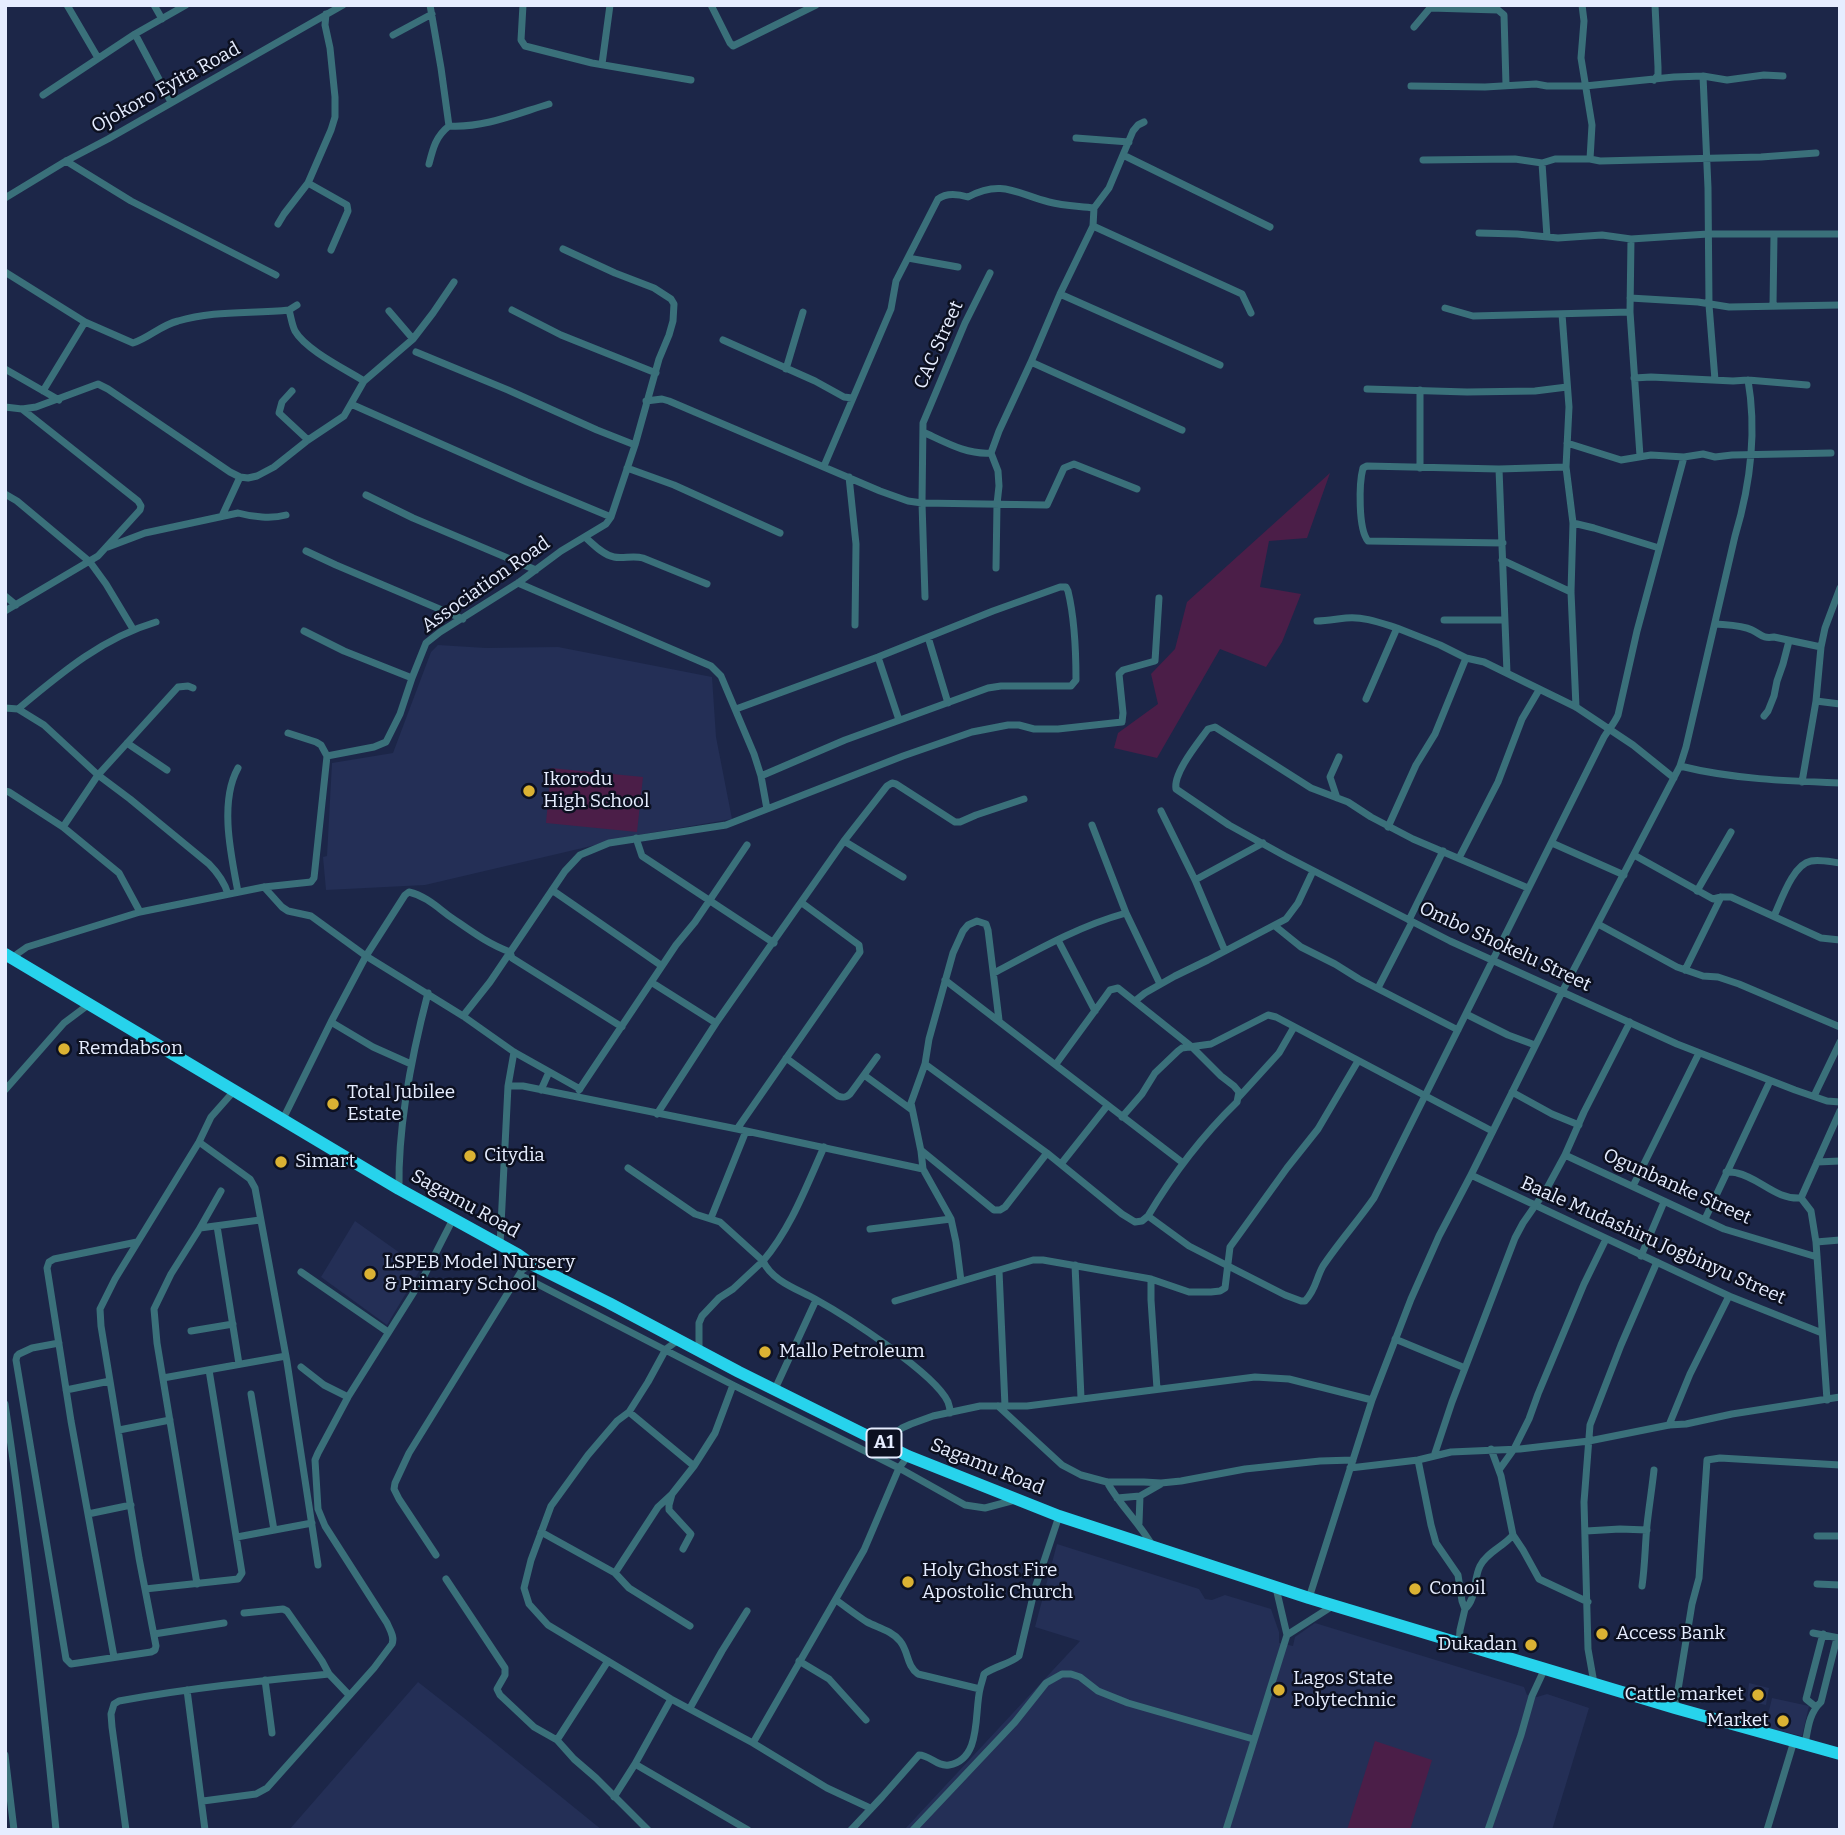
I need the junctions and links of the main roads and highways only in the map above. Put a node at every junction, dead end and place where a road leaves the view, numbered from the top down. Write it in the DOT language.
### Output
graph roads {
  1 [pos="5,954"];
  2 [pos="1840,1754"];
  1 -- 2 [label="highway, Sagamu Road / A1"];
}
